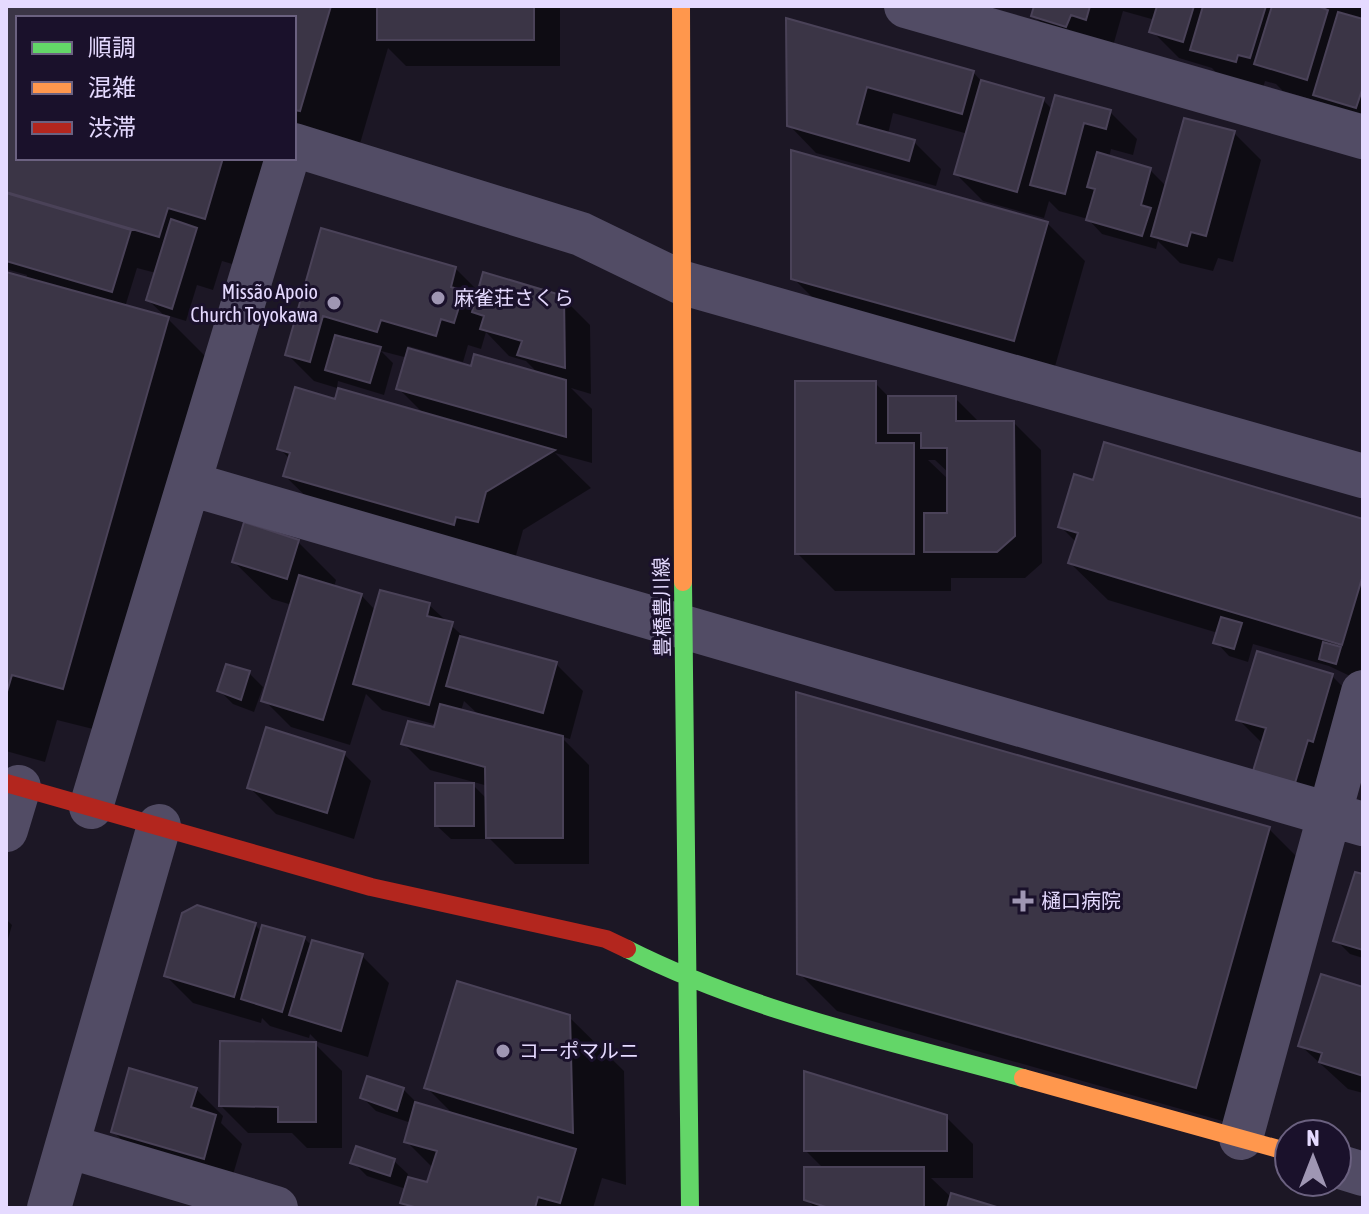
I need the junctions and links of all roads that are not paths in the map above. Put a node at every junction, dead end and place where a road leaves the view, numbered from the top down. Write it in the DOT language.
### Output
graph roads {
  1 [pos="681,6"];
  2 [pos="906,6"];
  3 [pos="1363,137"];
  4 [pos="296,146"];
  5 [pos="286,160"];
  6 [pos="680,282"];
  7 [pos="1363,476"];
  8 [pos="190,484"];
  9 [pos="684,629"];
  10 [pos="1363,692"];
  11 [pos="12,785"];
  12 [pos="91,807"];
  13 [pos="1345,819"];
  14 [pos="159,826"];
  15 [pos="6,830"];
  16 [pos="688,980"];
  17 [pos="1241,1138"];
  18 [pos="67,1146"];
  19 [pos="1273,1147"];
  20 [pos="49,1208"];
  21 [pos="276,1208"];
  22 [pos="690,1208"];
  1 -- 6 [label="street, 豊橋豊川線"];
  2 -- 3 [label="street"];
  4 -- 6 [label="street"];
  5 -- 8 [label="street"];
  6 -- 7 [label="street"];
  6 -- 9 [label="street, 豊橋豊川線"];
  8 -- 9 [label="street"];
  8 -- 12 [label="street"];
  9 -- 13 [label="street"];
  9 -- 16 [label="street, 豊橋豊川線"];
  10 -- 13 [label="street"];
  11 -- 12 [label="street"];
  11 -- 15 [label="street"];
  12 -- 14 [label="street"];
  13 -- 17 [label="street"];
  14 -- 16 [label="street"];
  14 -- 18 [label="street"];
  16 -- 17 [label="street"];
  16 -- 22 [label="street, 豊橋豊川線"];
  17 -- 19 [label="street"];
  18 -- 20 [label="street"];
  18 -- 21 [label="street"];
}
